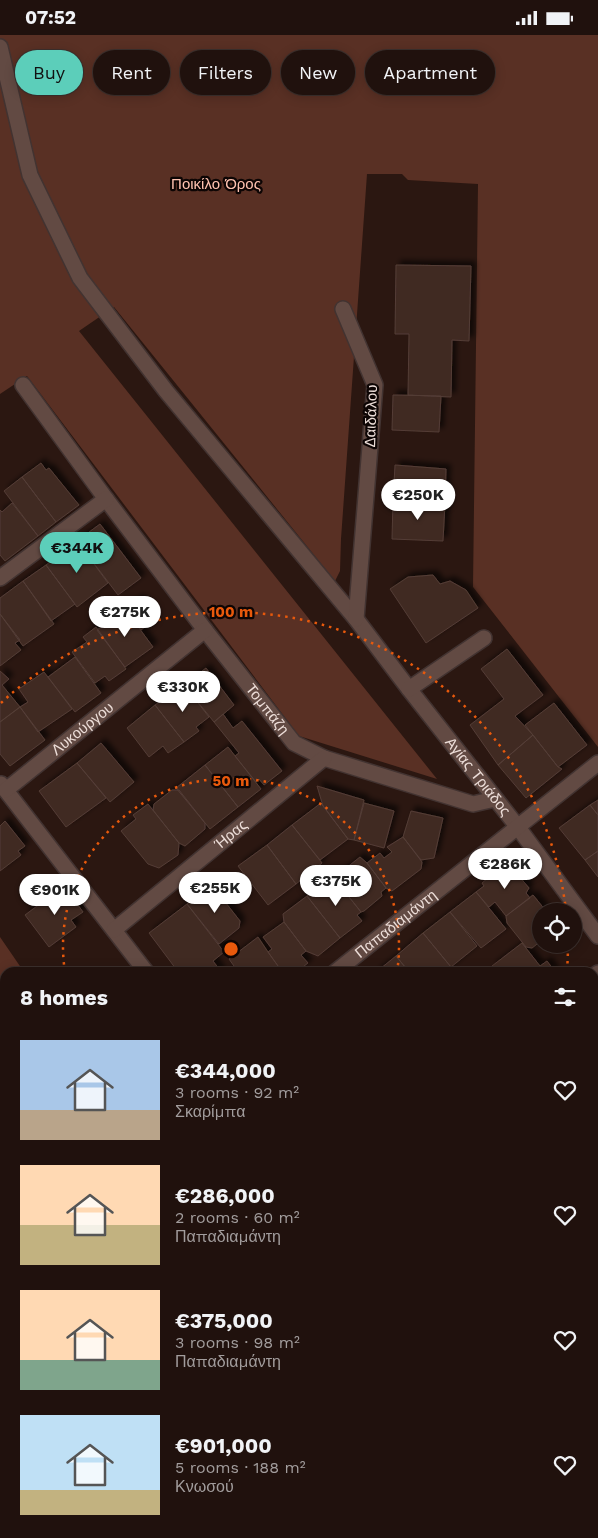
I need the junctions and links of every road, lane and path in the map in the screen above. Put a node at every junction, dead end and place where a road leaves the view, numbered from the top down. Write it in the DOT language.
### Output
graph roads {
  1 [pos="0,47"];
  2 [pos="343,309"];
  3 [pos="23,385"];
  4 [pos="106,499"];
  5 [pos="0,578"];
  6 [pos="356,619"];
  7 [pos="206,630"];
  8 [pos="484,638"];
  9 [pos="409,689"];
  10 [pos="324,758"];
  11 [pos="598,763"];
  12 [pos="3,787"];
  13 [pos="495,799"];
  14 [pos="517,826"];
  15 [pos="114,930"];
  16 [pos="598,936"];
  17 [pos="142,967"];
  18 [pos="341,967"];
  1 -- 6 [label="street, Αγίας Τριάδος"];
  2 -- 6 [label="street, Δαιδάλου"];
  3 -- 4 [label="street, Τομπάζη"];
  4 -- 5 [label="street"];
  4 -- 7 [label="street, Τομπάζη"];
  6 -- 9 [label="street, Αγίας Τριάδος"];
  7 -- 10 [label="street, Τομπάζη"];
  7 -- 12 [label="street, Λυκούργου"];
  8 -- 9 [label="street"];
  9 -- 13 [label="street, Αγίας Τριάδος"];
  10 -- 13 [label="street, Τομπάζη"];
  10 -- 15 [label="street, Ήρας"];
  11 -- 14 [label="street, Παπαδιαμάντη"];
  12 -- 15 [label="street"];
  13 -- 14 [label="street, Αγίας Τριάδος"];
  14 -- 16 [label="street, Αγίας Τριάδος"];
  14 -- 18 [label="street, Παπαδιαμάντη"];
  15 -- 17 [label="street"];
}
